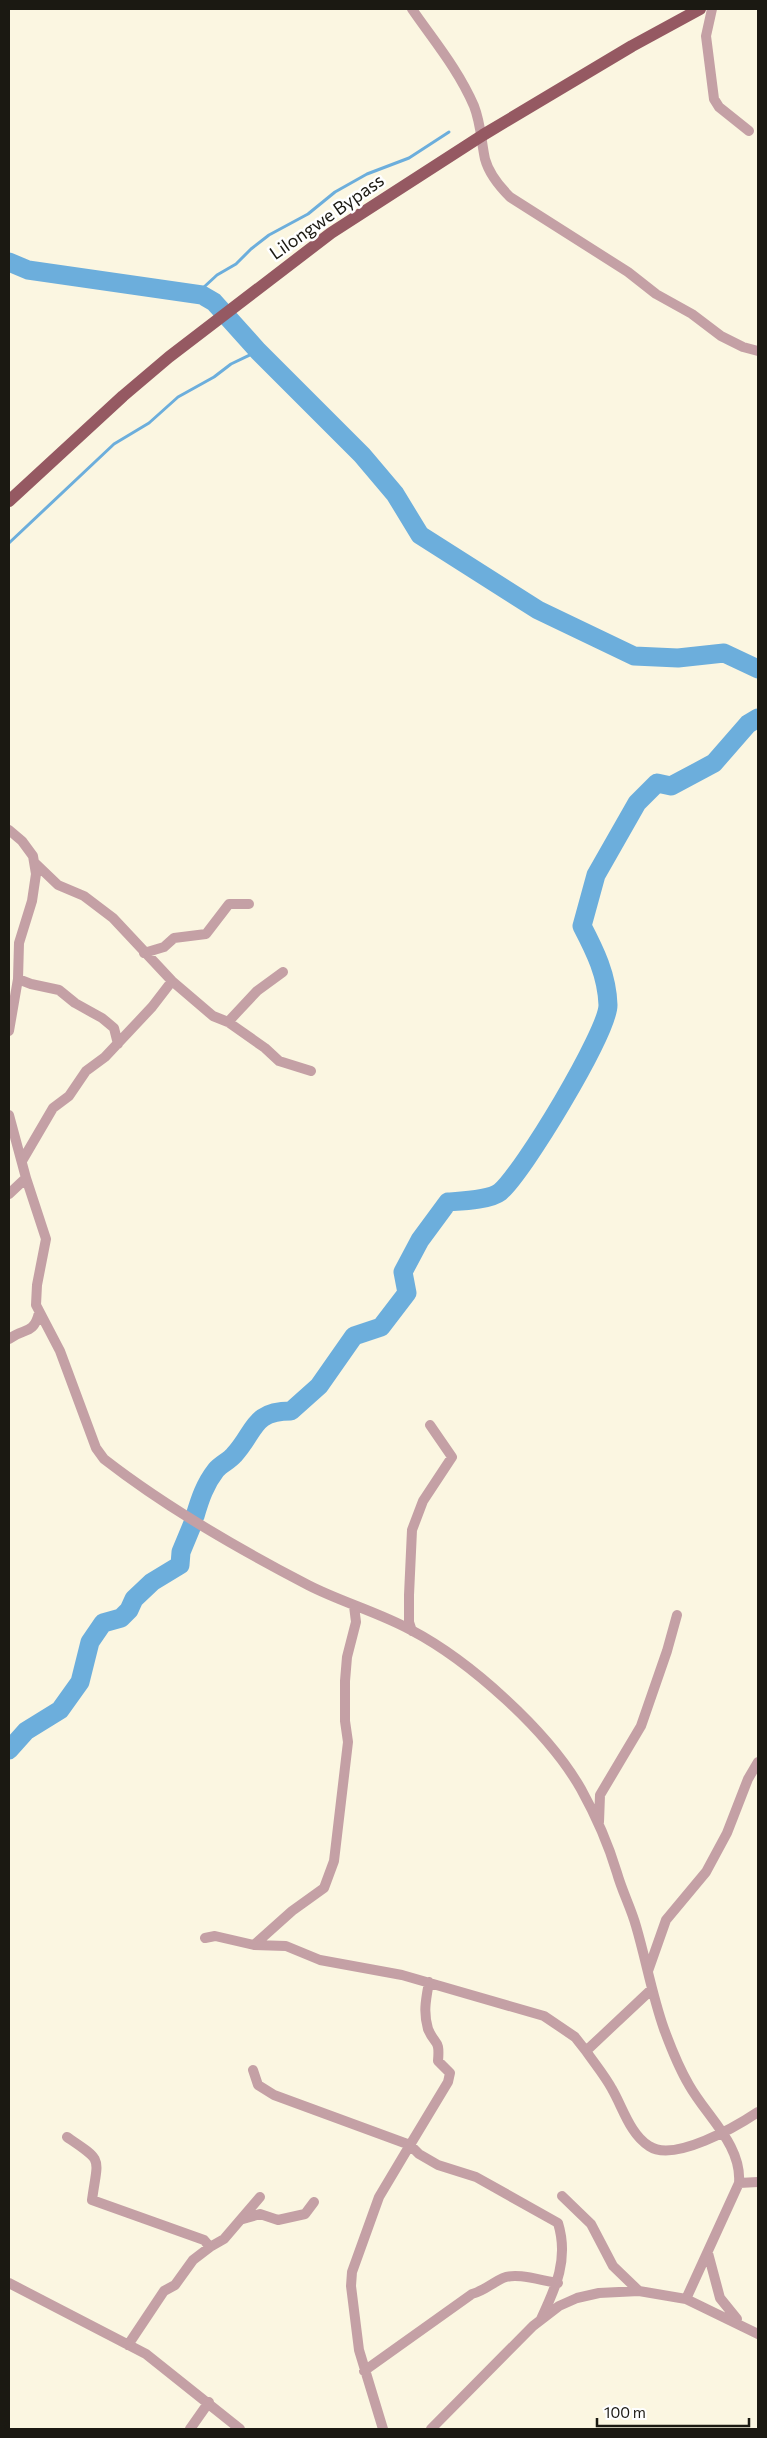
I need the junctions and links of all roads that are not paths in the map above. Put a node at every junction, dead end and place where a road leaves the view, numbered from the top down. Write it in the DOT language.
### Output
graph roads {
  1 [pos="412,9"];
  2 [pos="700,9"];
  3 [pos="712,9"];
  4 [pos="750,131"];
  5 [pos="483,135"];
  6 [pos="758,351"];
  7 [pos="9,501"];
  8 [pos="9,830"];
  9 [pos="35,863"];
  10 [pos="249,904"];
  11 [pos="144,953"];
  12 [pos="283,972"];
  13 [pos="18,979"];
  14 [pos="172,981"];
  15 [pos="228,1022"];
  16 [pos="9,1031"];
  17 [pos="118,1044"];
  18 [pos="312,1071"];
  19 [pos="9,1115"];
  20 [pos="22,1161"];
  21 [pos="26,1178"];
  22 [pos="9,1194"];
  23 [pos="39,1313"];
  24 [pos="9,1339"];
  25 [pos="430,1424"];
  26 [pos="354,1606"];
  27 [pos="676,1615"];
  28 [pos="412,1630"];
  29 [pos="758,1762"];
  30 [pos="599,1824"];
  31 [pos="206,1938"];
  32 [pos="254,1945"];
  33 [pos="648,1972"];
  34 [pos="429,1982"];
  35 [pos="652,1989"];
  36 [pos="586,2051"];
  37 [pos="253,2070"];
  38 [pos="758,2112"];
  39 [pos="722,2134"];
  40 [pos="67,2137"];
  41 [pos="410,2145"];
  42 [pos="758,2182"];
  43 [pos="738,2183"];
  44 [pos="562,2196"];
  45 [pos="260,2197"];
  46 [pos="314,2202"];
  47 [pos="242,2219"];
  48 [pos="210,2247"];
  49 [pos="708,2253"];
  50 [pos="9,2283"];
  51 [pos="558,2283"];
  52 [pos="639,2291"];
  53 [pos="686,2299"];
  54 [pos="541,2319"];
  55 [pos="745,2328"];
  56 [pos="758,2334"];
  57 [pos="128,2345"];
  58 [pos="364,2371"];
  59 [pos="209,2402"];
  60 [pos="190,2429"];
  61 [pos="240,2429"];
  62 [pos="383,2429"];
  63 [pos="431,2429"];
  1 -- 5 [label="street"];
  2 -- 5 [label="main road, Lilongwe Bypass"];
  3 -- 4 [label="street"];
  5 -- 6 [label="street"];
  5 -- 7 [label="main road, Lilongwe Bypass"];
  8 -- 9 [label="street"];
  9 -- 11 [label="street"];
  9 -- 13 [label="street"];
  10 -- 11 [label="street"];
  11 -- 14 [label="street"];
  12 -- 15 [label="street"];
  13 -- 16 [label="street"];
  13 -- 17 [label="street"];
  14 -- 15 [label="street"];
  14 -- 17 [label="street"];
  15 -- 18 [label="street"];
  17 -- 20 [label="street"];
  19 -- 20 [label="street"];
  20 -- 21 [label="street"];
  21 -- 22 [label="street"];
  21 -- 23 [label="street"];
  23 -- 24 [label="street"];
  23 -- 26 [label="street"];
  25 -- 28 [label="street"];
  26 -- 28 [label="street"];
  26 -- 32 [label="street"];
  27 -- 30 [label="street"];
  28 -- 30 [label="street"];
  29 -- 33 [label="street"];
  30 -- 33 [label="street"];
  31 -- 32 [label="street"];
  32 -- 34 [label="street"];
  33 -- 35 [label="street"];
  34 -- 36 [label="street"];
  34 -- 41 [label="street"];
  35 -- 36 [label="street"];
  35 -- 39 [label="street"];
  36 -- 39 [label="street"];
  37 -- 41 [label="street"];
  38 -- 39 [label="street"];
  39 -- 43 [label="street"];
  40 -- 48 [label="street"];
  41 -- 51 [label="street"];
  41 -- 58 [label="street"];
  42 -- 43 [label="street"];
  43 -- 49 [label="street"];
  44 -- 52 [label="street"];
  45 -- 47 [label="street"];
  46 -- 47 [label="street"];
  47 -- 48 [label="street"];
  48 -- 57 [label="street"];
  49 -- 53 [label="street"];
  49 -- 55 [label="street"];
  50 -- 57 [label="street"];
  51 -- 54 [label="street"];
  51 -- 58 [label="street"];
  52 -- 53 [label="street"];
  52 -- 54 [label="street"];
  53 -- 55 [label="street"];
  54 -- 63 [label="street"];
  55 -- 56 [label="street"];
  57 -- 59 [label="street"];
  58 -- 62 [label="street"];
  59 -- 60 [label="street"];
  59 -- 61 [label="street"];
}
